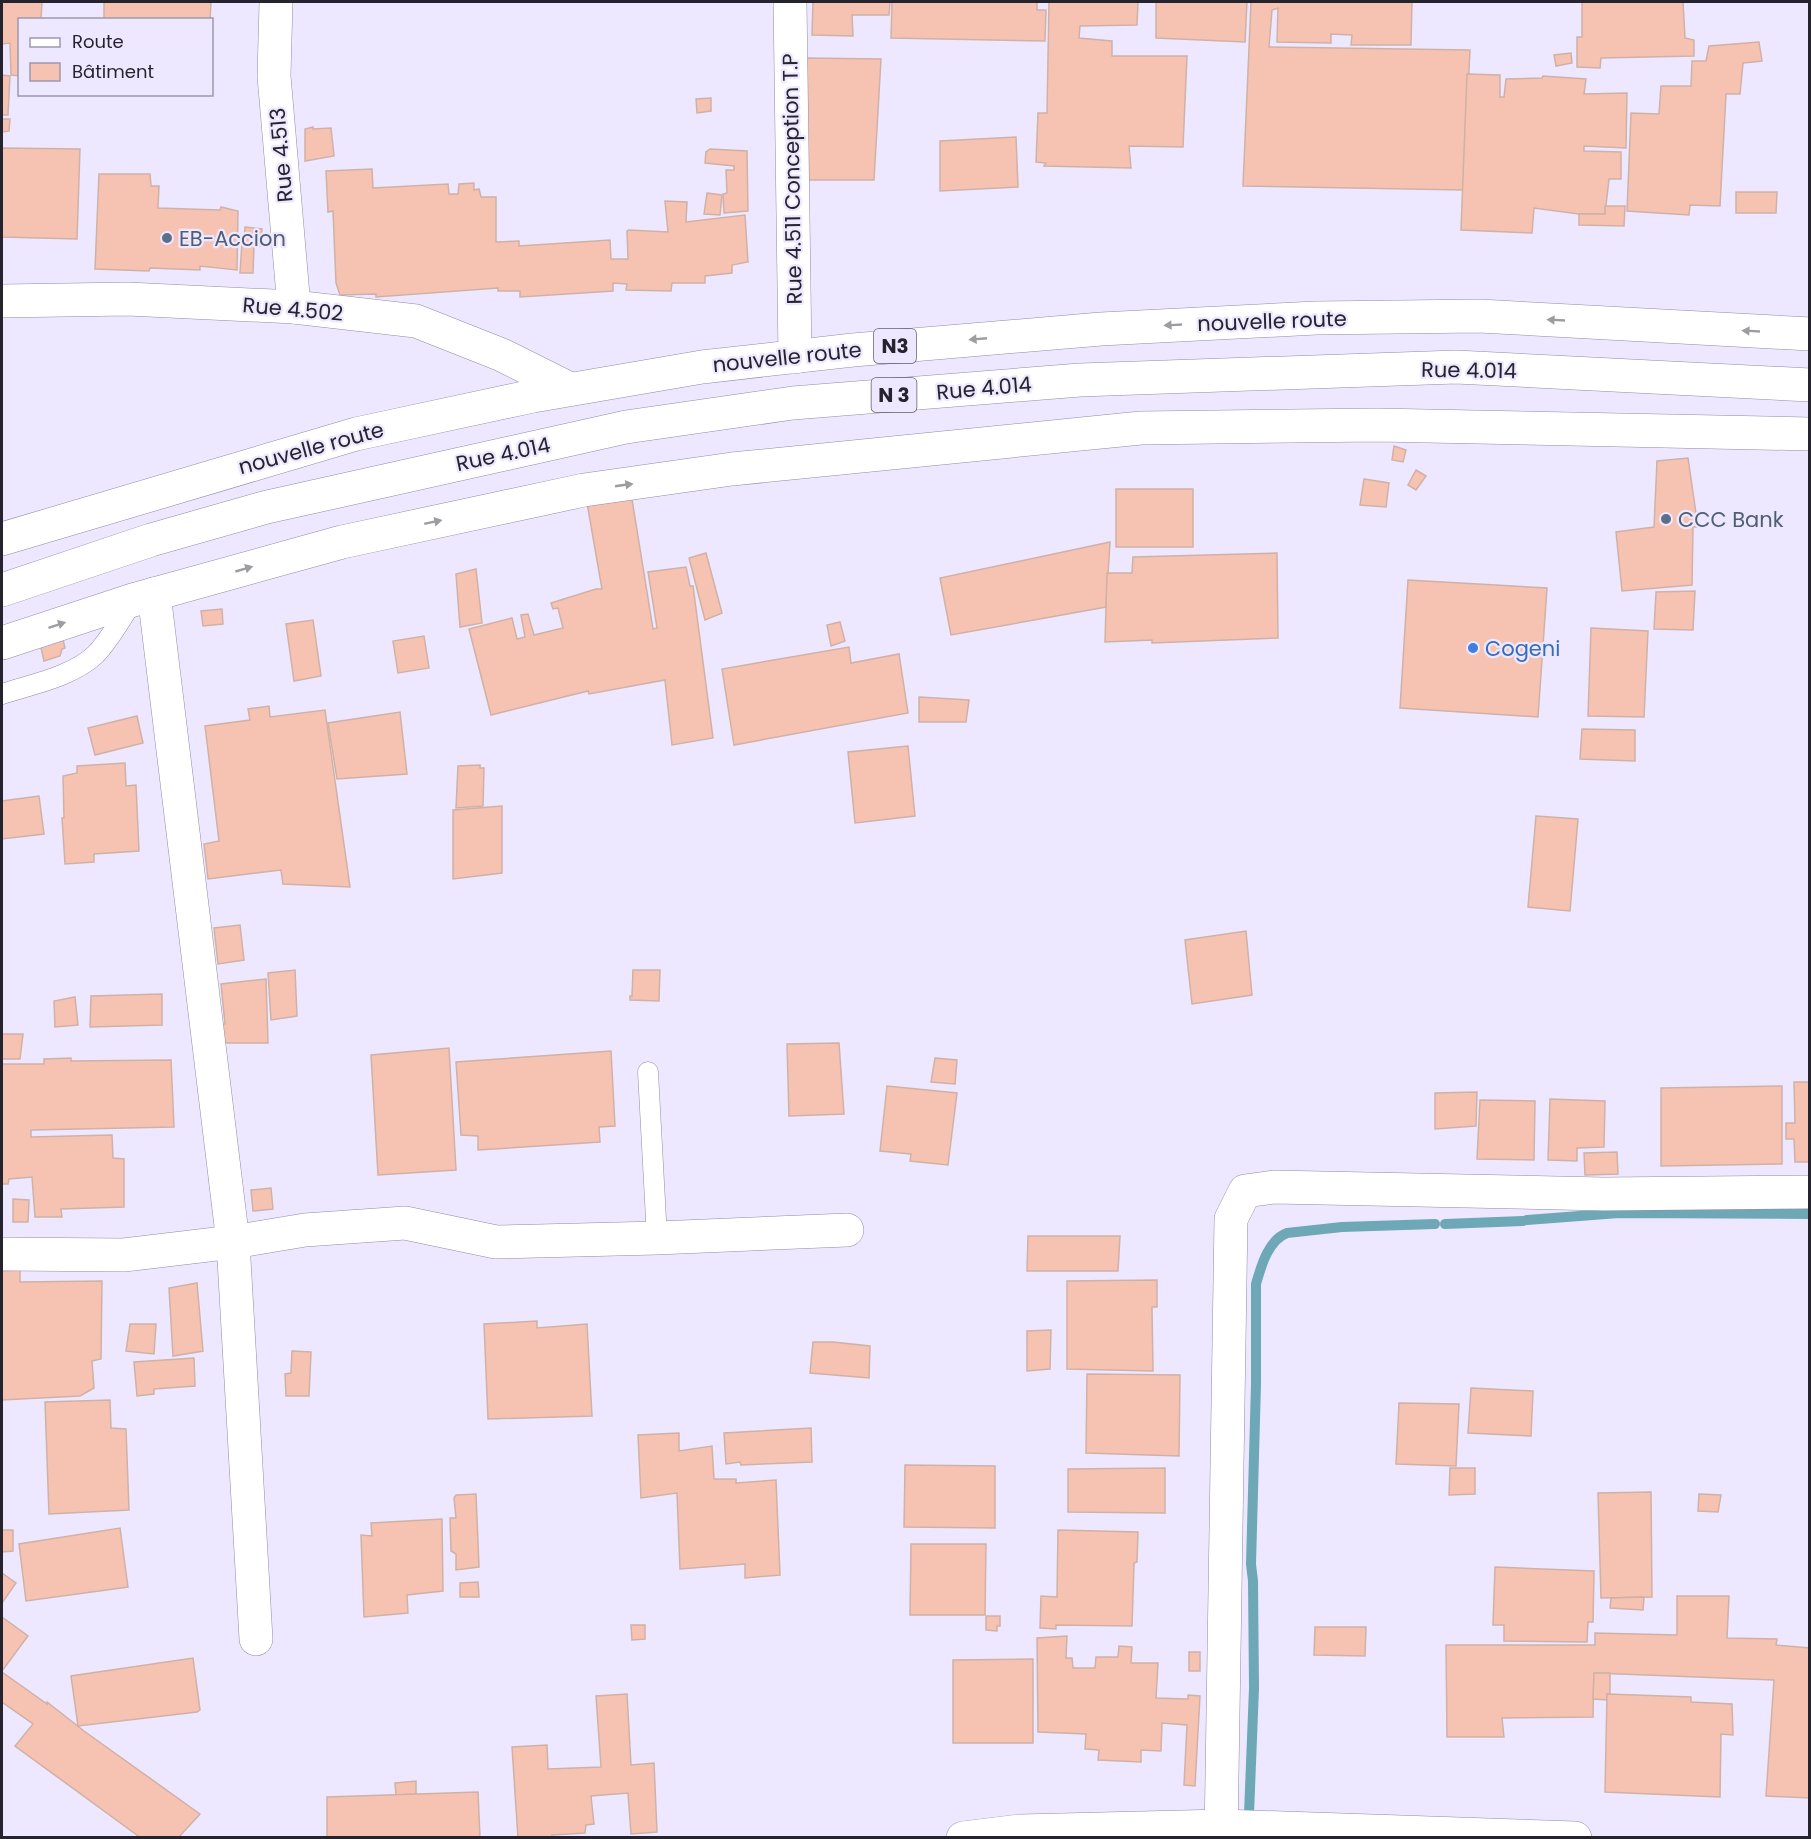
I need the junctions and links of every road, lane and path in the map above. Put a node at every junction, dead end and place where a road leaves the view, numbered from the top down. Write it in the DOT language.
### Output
graph roads {
  1 [pos="276,2"];
  2 [pos="790,2"];
  3 [pos="2,301"];
  4 [pos="294,307"];
  5 [pos="1809,334"];
  6 [pos="795,357"];
  7 [pos="1809,385"];
  8 [pos="570,389"];
  9 [pos="1809,434"];
  10 [pos="2,539"];
  11 [pos="2,591"];
  12 [pos="144,597"];
  13 [pos="2,644"];
  14 [pos="2,694"];
  15 [pos="648,1072"];
  16 [pos="1809,1192"];
  17 [pos="847,1230"];
  18 [pos="657,1238"];
  19 [pos="233,1242"];
  20 [pos="2,1254"];
  21 [pos="256,1639"];
  22 [pos="1221,1832"];
  23 [pos="963,1838"];
  24 [pos="1575,1838"];
  1 -- 4 [label="main road, Rue 4.513"];
  2 -- 6 [label="main road, Rue 4.511 Conception T.P"];
  3 -- 4 [label="main road, Rue 4.502"];
  4 -- 8 [label="main road, Rue 4.502"];
  5 -- 6 [label="main road, nouvelle route / N3, one-way"];
  6 -- 8 [label="main road, nouvelle route / N3"];
  7 -- 11 [label="main road, Rue 4.014 / N 3"];
  8 -- 10 [label="main road, nouvelle route / N3"];
  12 -- 9 [label="main road, one-way"];
  13 -- 12 [label="main road, one-way"];
  12 -- 14 [label="lane"];
  12 -- 19 [label="main road"];
  15 -- 18 [label="lane"];
  16 -- 22 [label="main road"];
  17 -- 18 [label="main road"];
  18 -- 19 [label="main road"];
  19 -- 20 [label="main road"];
  19 -- 21 [label="main road"];
  22 -- 23 [label="main road"];
  22 -- 24 [label="main road"];
}
